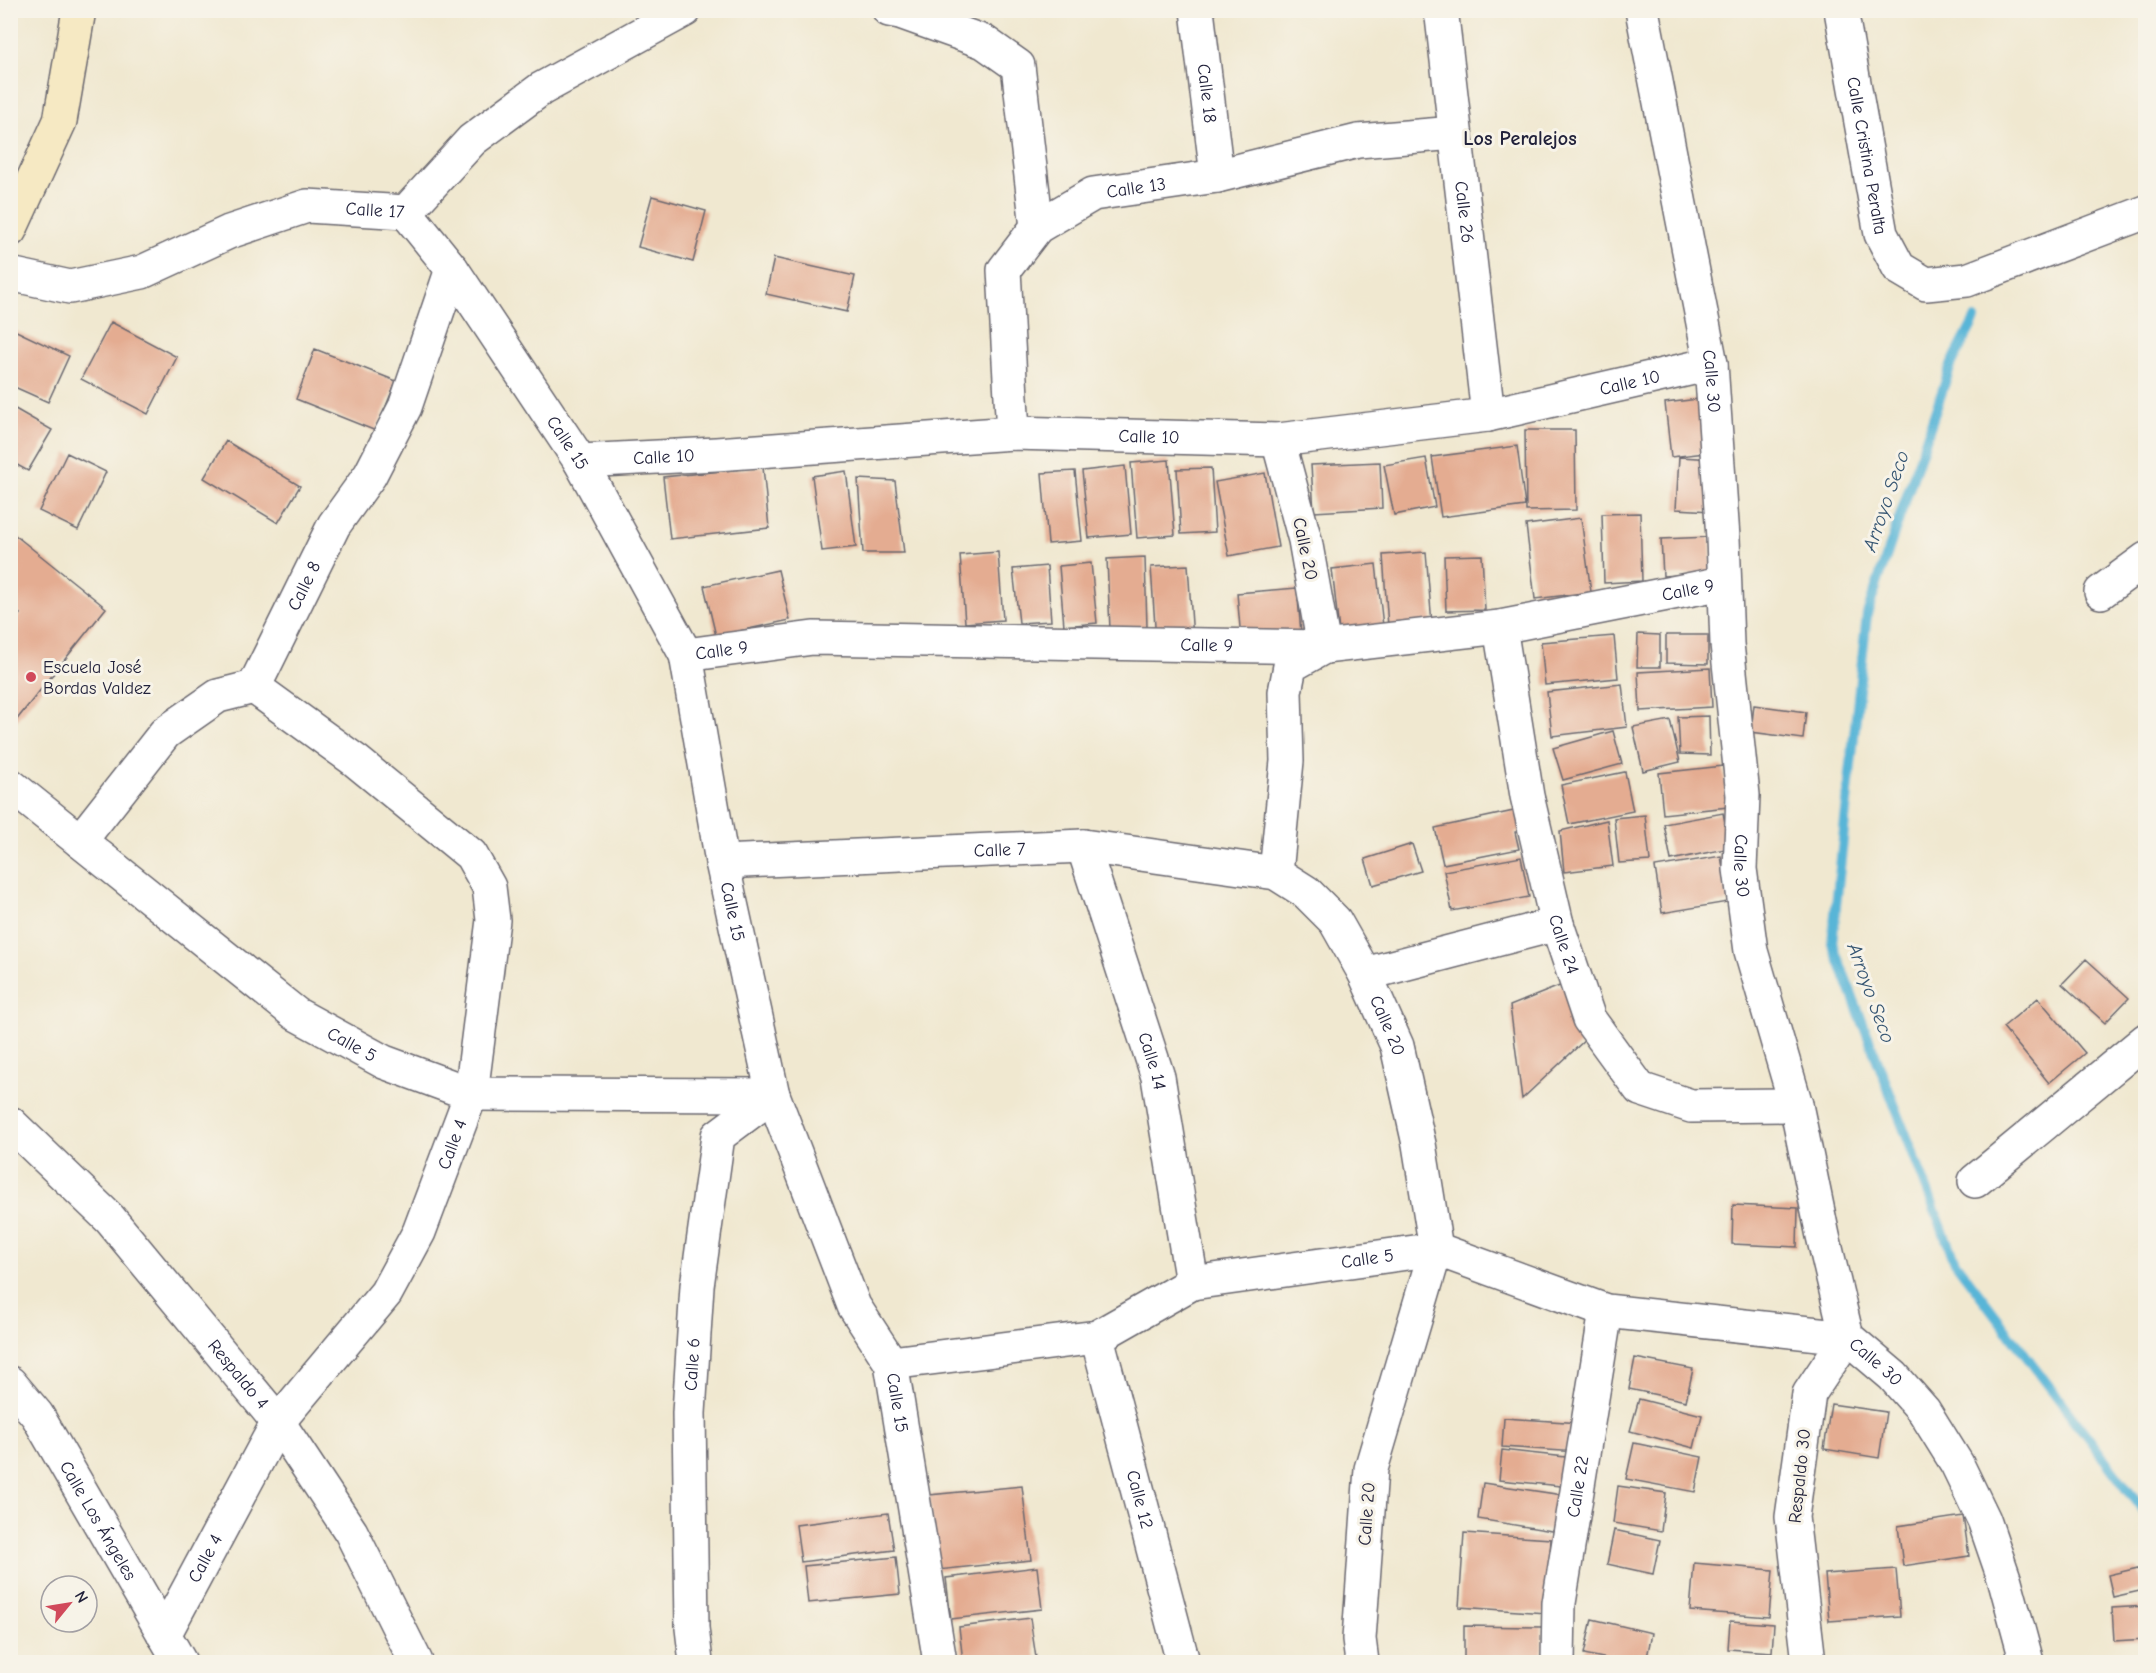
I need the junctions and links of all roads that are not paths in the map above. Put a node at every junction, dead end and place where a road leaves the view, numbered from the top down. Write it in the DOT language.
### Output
graph roads {
  1 [pos="80,10"];
  2 [pos="686,10"];
  3 [pos="889,10"];
  4 [pos="1197,10"];
  5 [pos="1439,10"];
  6 [pos="1642,10"];
  7 [pos="1841,10"];
  8 [pos="1455,133"];
  9 [pos="1217,176"];
  10 [pos="2145,212"];
  11 [pos="406,213"];
  12 [pos="1037,227"];
  13 [pos="10,230"];
  14 [pos="453,269"];
  15 [pos="10,274"];
  16 [pos="1711,364"];
  17 [pos="1488,415"];
  18 [pos="1013,433"];
  19 [pos="1278,440"];
  20 [pos="580,461"];
  21 [pos="2145,559"];
  22 [pos="1723,583"];
  23 [pos="2101,592"];
  24 [pos="1500,627"];
  25 [pos="1324,647"];
  26 [pos="686,655"];
  27 [pos="254,687"];
  28 [pos="10,785"];
  29 [pos="80,841"];
  30 [pos="1083,846"];
  31 [pos="722,862"];
  32 [pos="1276,873"];
  33 [pos="1557,924"];
  34 [pos="1365,974"];
  35 [pos="2145,1040"];
  36 [pos="471,1094"];
  37 [pos="773,1095"];
  38 [pos="1796,1106"];
  39 [pos="10,1123"];
  40 [pos="1975,1181"];
  41 [pos="1436,1249"];
  42 [pos="1192,1283"];
  43 [pos="1606,1311"];
  44 [pos="1097,1337"];
  45 [pos="1847,1337"];
  46 [pos="891,1363"];
  47 [pos="10,1383"];
  48 [pos="278,1422"];
  49 [pos="172,1649"];
  50 [pos="416,1662"];
  51 [pos="696,1662"];
  52 [pos="940,1662"];
  53 [pos="1183,1662"];
  54 [pos="1362,1662"];
  55 [pos="1558,1662"];
  56 [pos="1809,1662"];
  57 [pos="2027,1662"];
  1 -- 13 [label="main road"];
  2 -- 11 [label="street, Calle 17"];
  3 -- 12 [label="street"];
  4 -- 9 [label="street, Calle 18"];
  5 -- 8 [label="street, Calle 26"];
  6 -- 16 [label="street, Calle 30"];
  7 -- 10 [label="street, Calle Cristina Peralta"];
  8 -- 9 [label="street, Calle 13"];
  8 -- 17 [label="street, Calle 26"];
  9 -- 12 [label="street, Calle 13"];
  11 -- 14 [label="street, Calle 15"];
  11 -- 15 [label="street, Calle 17"];
  12 -- 18 [label="street, Calle 13"];
  14 -- 20 [label="street, Calle 15"];
  14 -- 27 [label="street, Calle 8"];
  16 -- 17 [label="street, Calle 10"];
  16 -- 22 [label="street, Calle 30"];
  17 -- 19 [label="street, Calle 10"];
  18 -- 19 [label="street, Calle 10"];
  18 -- 20 [label="street, Calle 10"];
  19 -- 25 [label="street, Calle 20"];
  20 -- 26 [label="street, Calle 15"];
  21 -- 23 [label="street"];
  22 -- 24 [label="street, Calle 9"];
  22 -- 38 [label="street, Calle 30"];
  24 -- 25 [label="street, Calle 9"];
  24 -- 33 [label="street, Calle 24"];
  25 -- 26 [label="street, Calle 9"];
  25 -- 32 [label="street"];
  26 -- 31 [label="street, Calle 15"];
  27 -- 29 [label="street"];
  27 -- 36 [label="street, Calle 4"];
  28 -- 29 [label="street, Calle 5"];
  29 -- 36 [label="street, Calle 5"];
  30 -- 31 [label="street, Calle 7"];
  30 -- 32 [label="street, Calle 7"];
  30 -- 42 [label="street, Calle 14"];
  31 -- 37 [label="street, Calle 15"];
  32 -- 34 [label="street, Calle 20"];
  33 -- 34 [label="street"];
  33 -- 38 [label="street, Calle 24"];
  34 -- 41 [label="street, Calle 20"];
  35 -- 40 [label="street"];
  36 -- 37 [label="street, Calle 5"];
  36 -- 48 [label="street, Calle 4"];
  37 -- 46 [label="street, Calle 15"];
  37 -- 51 [label="street, Calle 6"];
  38 -- 45 [label="street, Calle 30"];
  39 -- 48 [label="street, Respaldo 4"];
  41 -- 42 [label="street, Calle 5"];
  41 -- 43 [label="street, Calle 5"];
  41 -- 54 [label="street, Calle 20"];
  42 -- 44 [label="street, Calle 5"];
  43 -- 45 [label="street, Calle 5"];
  43 -- 55 [label="street, Calle 22"];
  44 -- 46 [label="street, Calle 5"];
  44 -- 53 [label="street, Calle 12"];
  45 -- 56 [label="street, Respaldo 30"];
  45 -- 57 [label="street, Calle 30"];
  46 -- 52 [label="street, Calle 15"];
  47 -- 49 [label="street, Calle Los Ángeles"];
  48 -- 49 [label="street, Calle 4"];
  48 -- 50 [label="street, Respaldo 4"];
}
